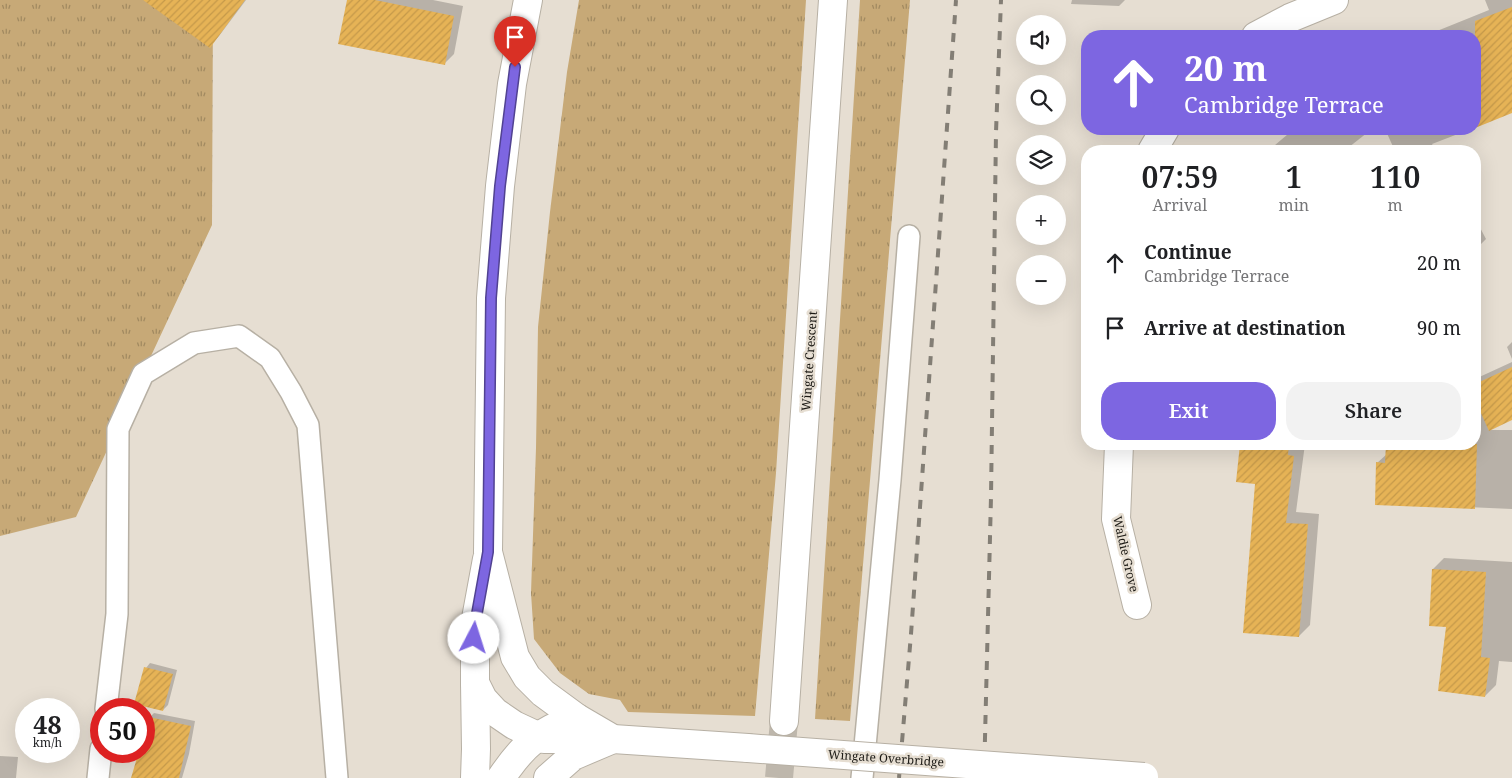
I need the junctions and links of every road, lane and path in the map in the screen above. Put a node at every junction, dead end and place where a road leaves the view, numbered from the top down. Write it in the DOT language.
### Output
graph roads {
  1 [pos="528,0"];
  2 [pos="833,0"];
  3 [pos="1334,0"];
  4 [pos="1267,30"];
  5 [pos="909,236"];
  6 [pos="1118,450"];
  7 [pos="488,552"];
  8 [pos="1137,605"];
  9 [pos="475,683"];
  10 [pos="107,698"];
  11 [pos="577,718"];
  12 [pos="784,721"];
  13 [pos="537,736"];
  14 [pos="612,739"];
  15 [pos="100,763"];
  16 [pos="1152,777"];
  17 [pos="98,778"];
  18 [pos="337,778"];
  19 [pos="475,778"];
  20 [pos="501,778"];
  21 [pos="548,778"];
  22 [pos="862,778"];
  1 -- 7 [label="main road"];
  2 -- 12 [label="main road, Wingate Crescent"];
  3 -- 4 [label="main road"];
  5 -- 22 [label="lane"];
  6 -- 8 [label="main road, Waldie Grove"];
  7 -- 9 [label="main road"];
  7 -- 11 [label="main road"];
  9 -- 13 [label="main road, Wingate Overbridge"];
  9 -- 19 [label="main road"];
  10 -- 18 [label="lane"];
  11 -- 13 [label="main road"];
  11 -- 14 [label="main road"];
  13 -- 14 [label="main road, Wingate Overbridge"];
  13 -- 20 [label="main road"];
  14 -- 16 [label="main road, Wingate Overbridge, bridge"];
  14 -- 21 [label="main road"];
  15 -- 17 [label="lane"];
}
